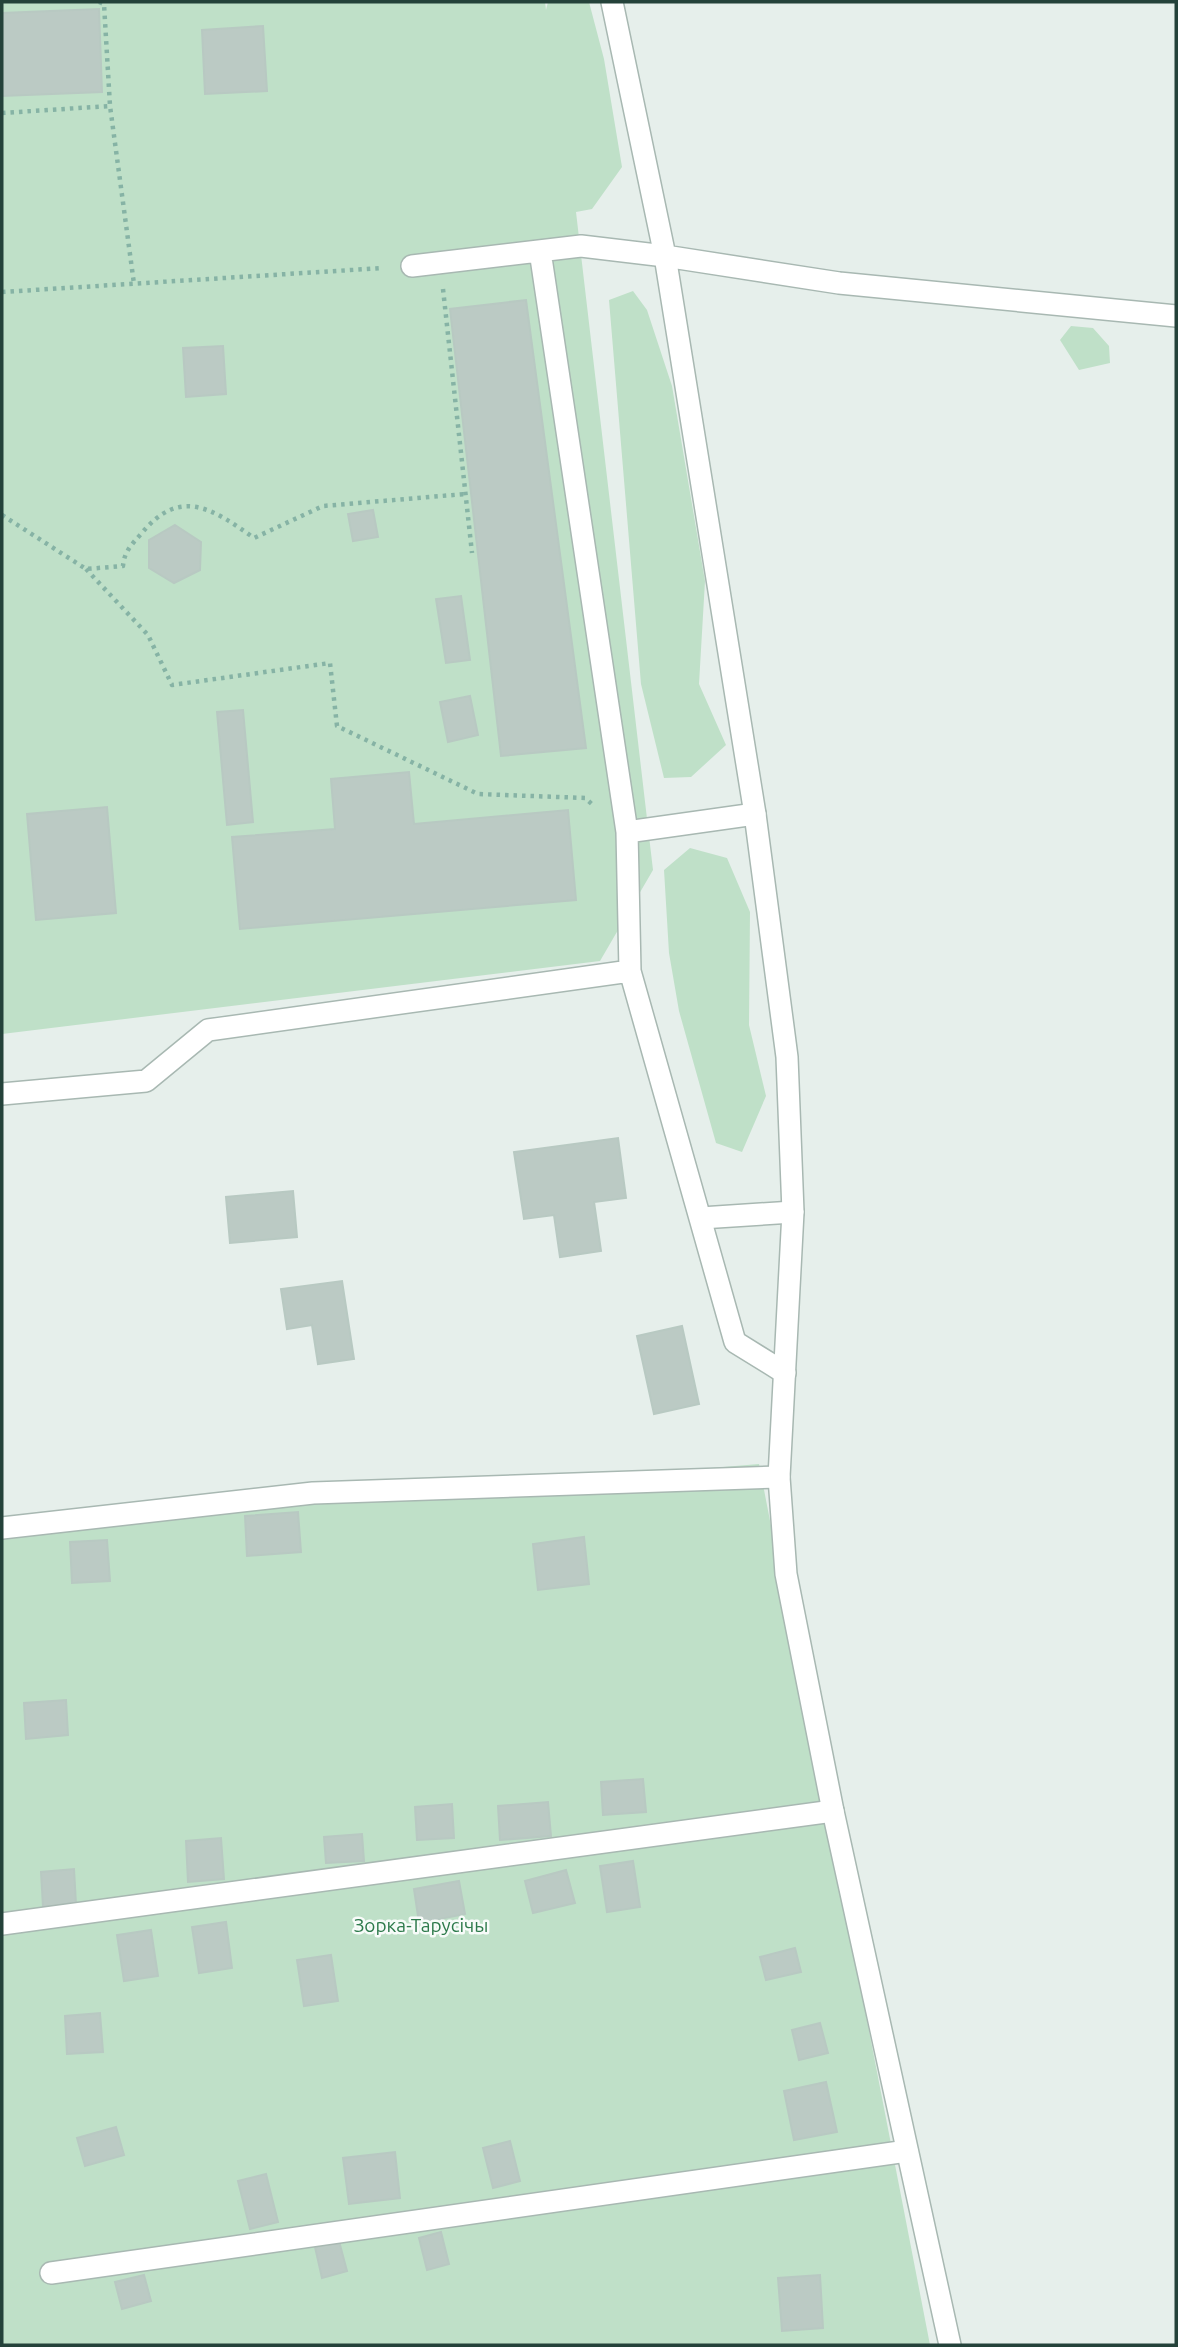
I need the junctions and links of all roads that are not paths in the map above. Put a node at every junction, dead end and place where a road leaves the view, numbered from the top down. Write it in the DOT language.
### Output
graph roads {
  1 [pos="612,2"];
  2 [pos="540,251"];
  3 [pos="665,256"];
  4 [pos="412,267"];
  5 [pos="1176,316"];
  6 [pos="755,814"];
  7 [pos="627,832"];
  8 [pos="630,971"];
  9 [pos="2,1094"];
  10 [pos="793,1212"];
  11 [pos="701,1218"];
  12 [pos="785,1373"];
  13 [pos="779,1477"];
  14 [pos="2,1528"];
  15 [pos="833,1811"];
  16 [pos="2,1924"];
  17 [pos="907,2151"];
  18 [pos="51,2273"];
  19 [pos="950,2345"];
  1 -- 3 [label="street"];
  2 -- 3 [label="street"];
  2 -- 4 [label="street"];
  2 -- 7 [label="street"];
  3 -- 5 [label="street"];
  3 -- 6 [label="street"];
  6 -- 7 [label="street"];
  6 -- 10 [label="street"];
  7 -- 8 [label="street"];
  8 -- 9 [label="street"];
  8 -- 11 [label="street"];
  10 -- 11 [label="street"];
  10 -- 12 [label="street"];
  11 -- 12 [label="street"];
  12 -- 13 [label="street"];
  13 -- 14 [label="street"];
  13 -- 15 [label="street"];
  15 -- 16 [label="street"];
  15 -- 17 [label="street"];
  17 -- 18 [label="street"];
  17 -- 19 [label="street"];
}
